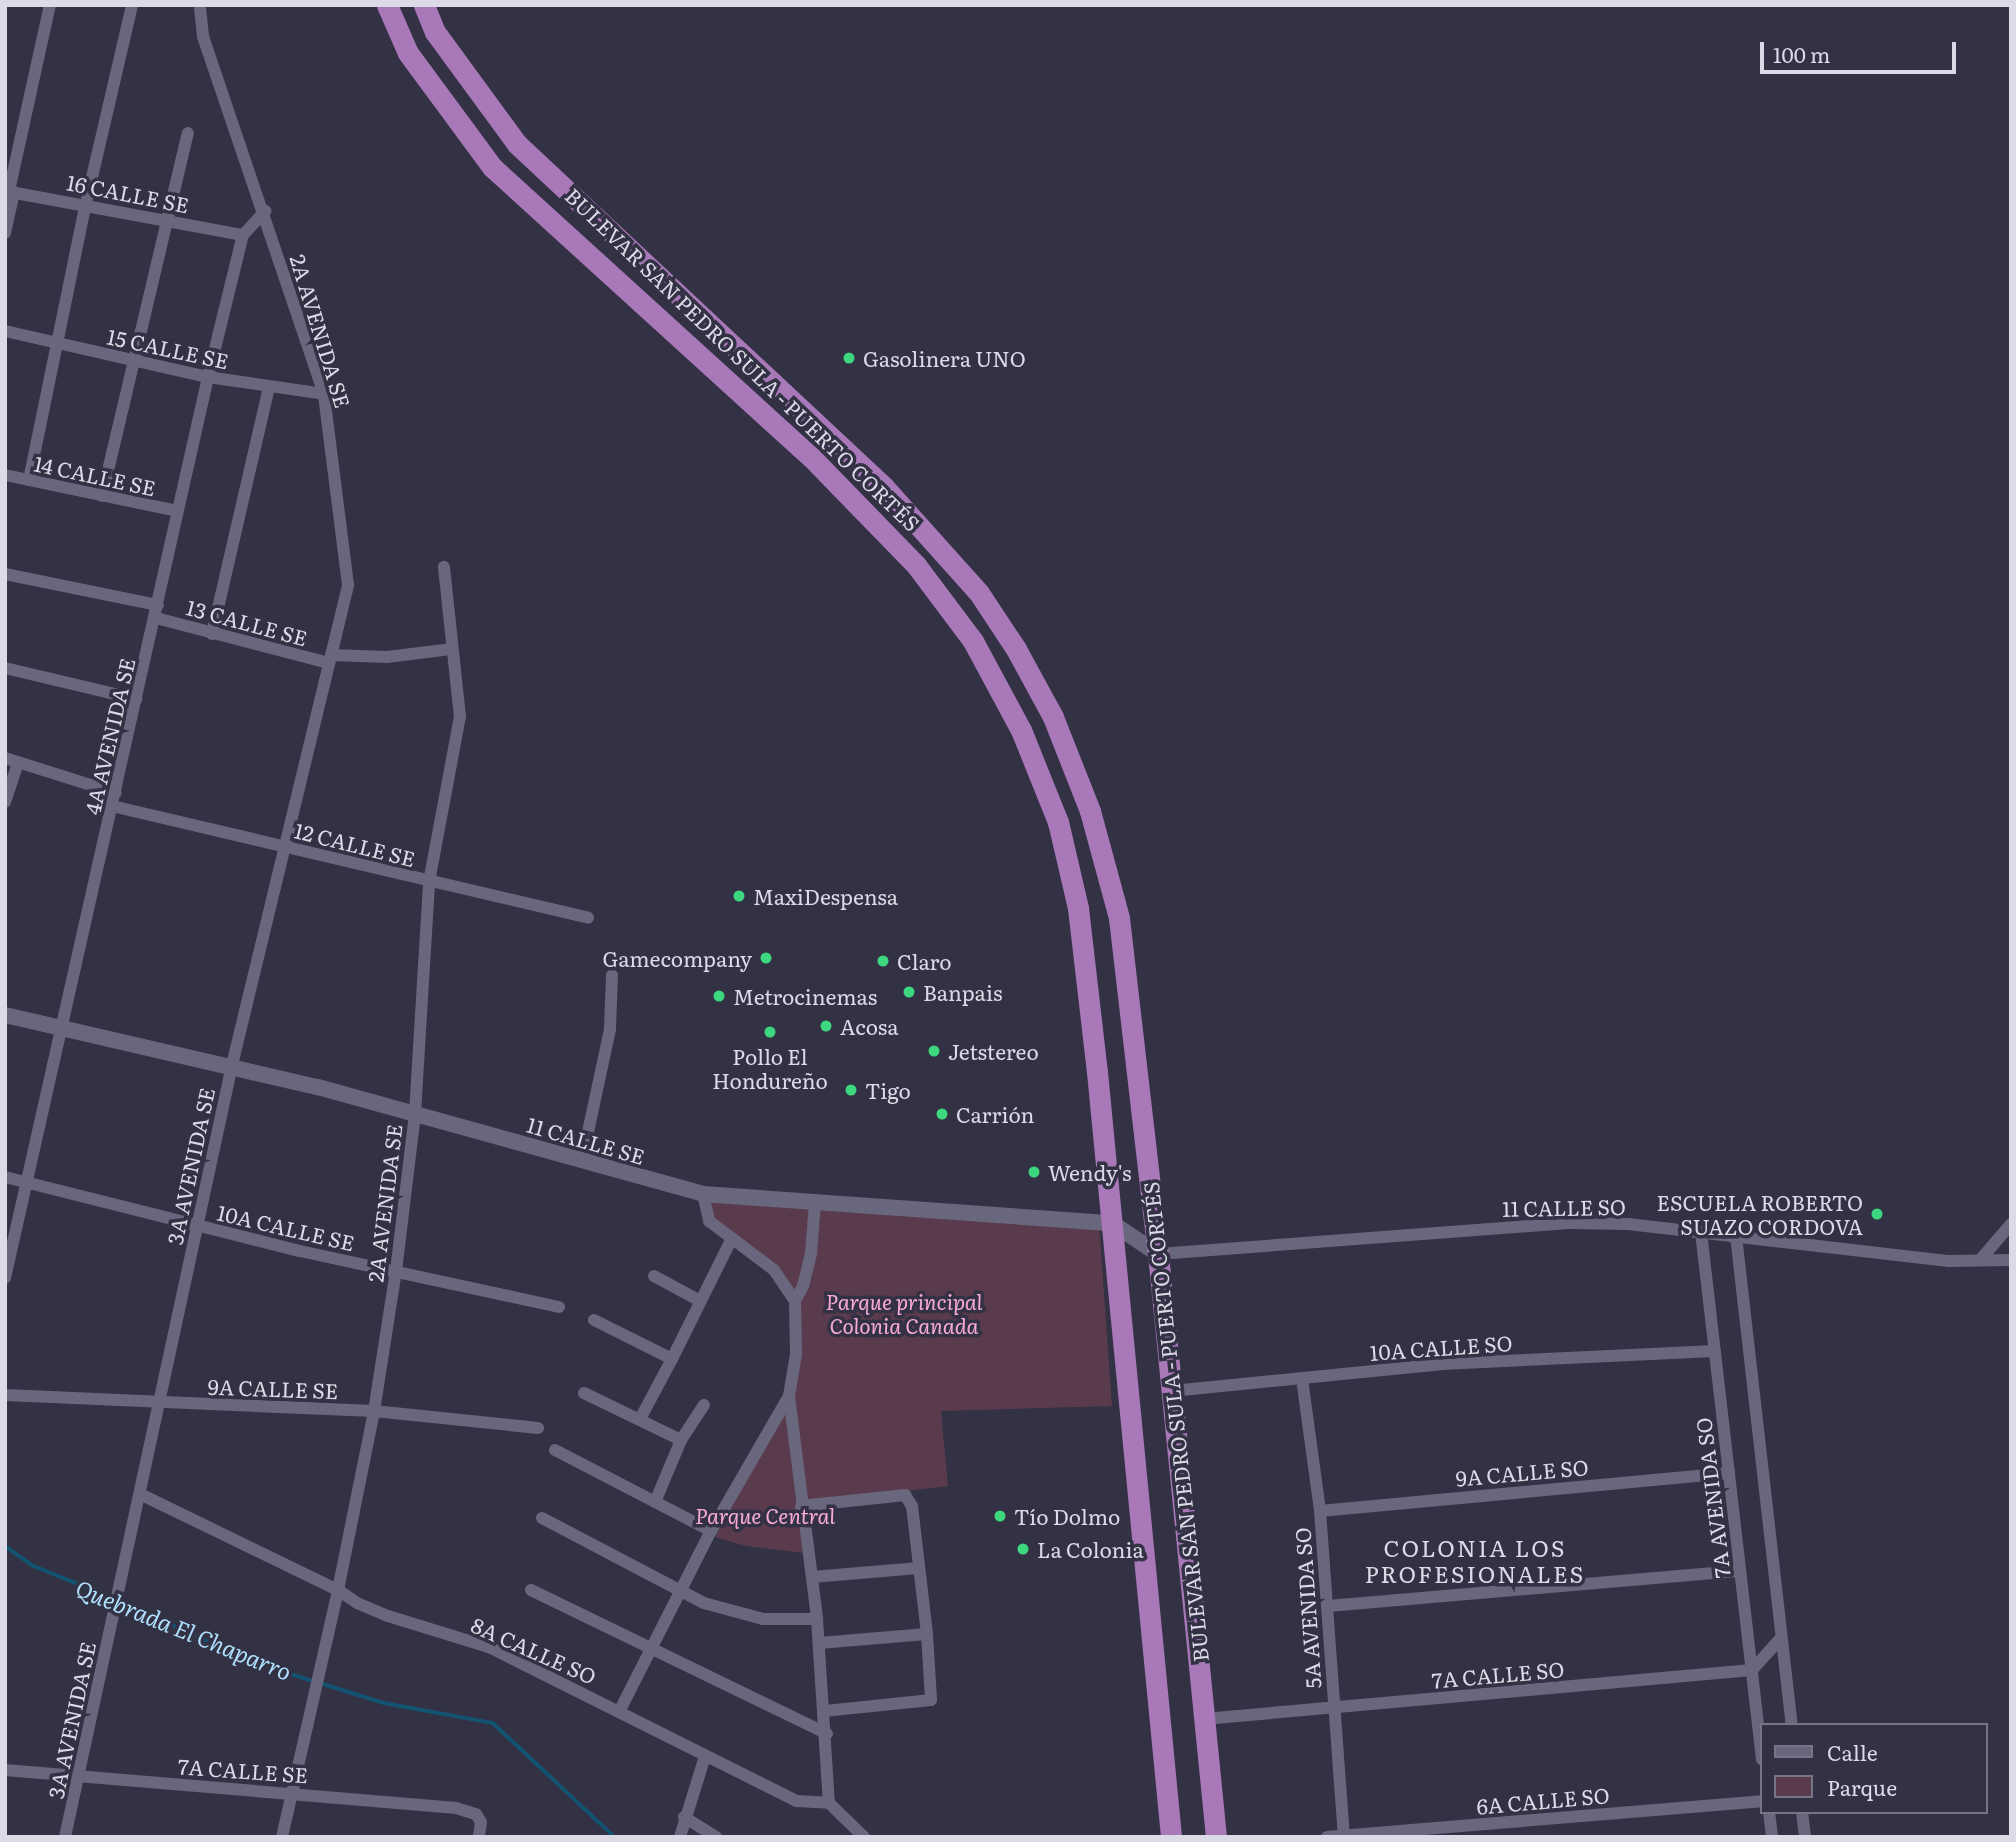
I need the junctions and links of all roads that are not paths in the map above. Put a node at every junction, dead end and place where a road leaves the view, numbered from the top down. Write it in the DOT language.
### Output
graph roads {
  1 [pos="50,5"];
  2 [pos="132,5"];
  3 [pos="200,5"];
  4 [pos="387,5"];
  5 [pos="424,5"];
  6 [pos="188,133"];
  7 [pos="10,191"];
  8 [pos="86,203"];
  9 [pos="265,211"];
  10 [pos="168,222"];
  11 [pos="5,233"];
  12 [pos="243,235"];
  13 [pos="5,331"];
  14 [pos="59,344"];
  15 [pos="133,360"];
  16 [pos="208,377"];
  17 [pos="269,387"];
  18 [pos="324,394"];
  19 [pos="5,475"];
  20 [pos="29,480"];
  21 [pos="102,496"];
  22 [pos="340,504"];
  23 [pos="177,512"];
  24 [pos="444,567"];
  25 [pos="5,574"];
  26 [pos="157,611"];
  27 [pos="212,634"];
  28 [pos="451,649"];
  29 [pos="330,659"];
  30 [pos="5,668"];
  31 [pos="136,699"];
  32 [pos="11,761"];
  33 [pos="116,793"];
  34 [pos="5,802"];
  35 [pos="113,807"];
  36 [pos="284,846"];
  37 [pos="429,882"];
  38 [pos="588,918"];
  39 [pos="612,975"];
  40 [pos="5,1015"];
  41 [pos="61,1029"];
  42 [pos="232,1065"];
  43 [pos="415,1113"];
  44 [pos="582,1160"];
  45 [pos="5,1177"];
  46 [pos="27,1183"];
  47 [pos="703,1194"];
  48 [pos="815,1203"];
  49 [pos="1112,1223"];
  50 [pos="2011,1224"];
  51 [pos="197,1226"];
  52 [pos="1701,1232"];
  53 [pos="1736,1236"];
  54 [pos="732,1238"];
  55 [pos="1158,1254"];
  56 [pos="1981,1259"];
  57 [pos="2011,1260"];
  58 [pos="396,1271"];
  59 [pos="654,1276"];
  60 [pos="5,1278"];
  61 [pos="700,1301"];
  62 [pos="795,1301"];
  63 [pos="559,1307"];
  64 [pos="594,1320"];
  65 [pos="1714,1351"];
  66 [pos="673,1359"];
  67 [pos="1302,1379"];
  68 [pos="1172,1391"];
  69 [pos="584,1393"];
  70 [pos="5,1395"];
  71 [pos="789,1396"];
  72 [pos="159,1403"];
  73 [pos="704,1405"];
  74 [pos="374,1411"];
  75 [pos="640,1419"];
  76 [pos="538,1428"];
  77 [pos="681,1440"];
  78 [pos="555,1450"];
  79 [pos="1729,1473"];
  80 [pos="140,1494"];
  81 [pos="655,1502"];
  82 [pos="801,1506"];
  83 [pos="1320,1511"];
  84 [pos="542,1518"];
  85 [pos="711,1531"];
  86 [pos="919,1568"];
  87 [pos="1740,1571"];
  88 [pos="812,1577"];
  89 [pos="338,1590"];
  90 [pos="531,1590"];
  91 [pos="681,1592"];
  92 [pos="1328,1606"];
  93 [pos="817,1619"];
  94 [pos="927,1634"];
  95 [pos="1781,1638"];
  96 [pos="819,1643"];
  97 [pos="650,1649"];
  98 [pos="1752,1670"];
  99 [pos="1333,1708"];
  100 [pos="620,1710"];
  101 [pos="824,1711"];
  102 [pos="1205,1719"];
  103 [pos="1792,1723"];
  104 [pos="827,1734"];
  105 [pos="1760,1741"];
  106 [pos="705,1756"];
  107 [pos="5,1770"];
  108 [pos="78,1777"];
  109 [pos="291,1792"];
  110 [pos="1760,1801"];
  111 [pos="829,1803"];
  112 [pos="1769,1814"];
  113 [pos="1802,1814"];
  114 [pos="684,1817"];
  115 [pos="1344,1836"];
  116 [pos="65,1837"];
  117 [pos="282,1837"];
  118 [pos="479,1837"];
  119 [pos="680,1837"];
  120 [pos="716,1837"];
  121 [pos="864,1837"];
  122 [pos="1171,1837"];
  123 [pos="1216,1837"];
  124 [pos="1327,1837"];
  125 [pos="1772,1837"];
  126 [pos="1805,1837"];
  1 -- 7 [label="street"];
  2 -- 8 [label="street"];
  3 -- 9 [label="street, 2A AVENIDA SE"];
  4 -- 49 [label="highway, BULEVAR SAN PEDRO SULA - PUERTO CORTÉS"];
  5 -- 55 [label="highway, BULEVAR SAN PEDRO SULA - PUERTO CORTÉS"];
  6 -- 10 [label="street"];
  7 -- 8 [label="street, 16 CALLE SE"];
  7 -- 11 [label="street"];
  8 -- 10 [label="street, 16 CALLE SE"];
  8 -- 14 [label="street"];
  9 -- 12 [label="street, 4A AVENIDA SE"];
  9 -- 18 [label="street, 2A AVENIDA SE"];
  10 -- 12 [label="street, 16 CALLE SE"];
  10 -- 15 [label="street"];
  12 -- 16 [label="street, 4A AVENIDA SE"];
  13 -- 14 [label="street, 15 CALLE SE"];
  14 -- 15 [label="street, 15 CALLE SE"];
  14 -- 20 [label="street"];
  15 -- 16 [label="street, 15 CALLE SE"];
  15 -- 21 [label="street"];
  16 -- 17 [label="street, 15 CALLE SE"];
  16 -- 23 [label="street, 4A AVENIDA SE"];
  17 -- 18 [label="street, 15 CALLE SE"];
  17 -- 27 [label="street"];
  18 -- 22 [label="street, 2A AVENIDA SE"];
  19 -- 20 [label="street, 14 CALLE SE"];
  20 -- 21 [label="street, 14 CALLE SE"];
  21 -- 23 [label="street, 14 CALLE SE"];
  22 -- 29 [label="street, 3A AVENIDA SE"];
  23 -- 26 [label="street, 4A AVENIDA SE"];
  24 -- 28 [label="street, 2A AVENIDA SE"];
  25 -- 26 [label="street, 13 CALLE SE"];
  26 -- 27 [label="street, 13 CALLE SE"];
  26 -- 31 [label="street, 4A AVENIDA SE"];
  27 -- 29 [label="street, 13 CALLE SE"];
  28 -- 29 [label="street, 13 CALLE SE"];
  28 -- 37 [label="street, 2A AVENIDA SE"];
  29 -- 36 [label="street, 3A AVENIDA SE"];
  30 -- 31 [label="street"];
  31 -- 33 [label="street, 4A AVENIDA SE"];
  32 -- 33 [label="street"];
  32 -- 34 [label="street"];
  33 -- 35 [label="street, 4A AVENIDA SE"];
  35 -- 36 [label="street, 12 CALLE SE"];
  35 -- 41 [label="street, 4A AVENIDA SE"];
  36 -- 37 [label="street, 12 CALLE SE"];
  36 -- 42 [label="street, 3A AVENIDA SE"];
  37 -- 38 [label="street, 12 CALLE SE"];
  37 -- 43 [label="street, 2A AVENIDA SE"];
  39 -- 44 [label="street"];
  40 -- 41 [label="street, 11 CALLE SE"];
  41 -- 42 [label="street, 11 CALLE SE"];
  41 -- 46 [label="street, 4A AVENIDA SE"];
  42 -- 43 [label="street, 11 CALLE SE"];
  42 -- 51 [label="street, 3A AVENIDA SE"];
  43 -- 44 [label="street, 11 CALLE SE"];
  43 -- 58 [label="street, 2A AVENIDA SE"];
  44 -- 47 [label="street, 11 CALLE SE"];
  45 -- 46 [label="street, 10A CALLE SE"];
  46 -- 51 [label="street, 10A CALLE SE"];
  46 -- 60 [label="street, 4A AVENIDA SE"];
  47 -- 48 [label="street, 11 CALLE SE"];
  47 -- 54 [label="street"];
  48 -- 49 [label="street, 11 CALLE SE"];
  48 -- 62 [label="street"];
  49 -- 55 [label="street"];
  49 -- 122 [label="highway, BULEVAR SAN PEDRO SULA - PUERTO CORTÉS"];
  50 -- 56 [label="street"];
  51 -- 58 [label="street, 10A CALLE SE"];
  51 -- 72 [label="street, 3A AVENIDA SE"];
  52 -- 53 [label="street, 11 CALLE SO"];
  52 -- 55 [label="street, 11 CALLE SO"];
  52 -- 65 [label="street, 7A AVENIDA SO"];
  53 -- 56 [label="street, 11 CALLE SO"];
  53 -- 95 [label="street"];
  54 -- 61 [label="street"];
  54 -- 62 [label="street"];
  55 -- 68 [label="highway, BULEVAR SAN PEDRO SULA - PUERTO CORTÉS"];
  56 -- 57 [label="street, 11 CALLE SO"];
  58 -- 63 [label="street, 10A CALLE SE"];
  58 -- 74 [label="street, 2A AVENIDA SE"];
  59 -- 61 [label="street"];
  61 -- 66 [label="street"];
  62 -- 71 [label="street"];
  64 -- 66 [label="street"];
  65 -- 67 [label="street, 10A CALLE SO"];
  65 -- 79 [label="street, 7A AVENIDA SO"];
  66 -- 75 [label="street"];
  67 -- 68 [label="street, 10A CALLE SO"];
  67 -- 83 [label="street, 5A AVENIDA SO"];
  68 -- 102 [label="highway, BULEVAR SAN PEDRO SULA - PUERTO CORTÉS"];
  69 -- 75 [label="street"];
  70 -- 72 [label="street, 9A CALLE SE"];
  71 -- 82 [label="street"];
  71 -- 85 [label="street"];
  72 -- 74 [label="street, 9A CALLE SE"];
  72 -- 80 [label="street, 3A AVENIDA SE"];
  73 -- 77 [label="street"];
  74 -- 76 [label="street, 9A CALLE SE"];
  74 -- 89 [label="street, 2A AVENIDA SE"];
  75 -- 77 [label="street"];
  77 -- 81 [label="street"];
  78 -- 81 [label="street"];
  79 -- 83 [label="street, 9A CALLE SO"];
  79 -- 87 [label="street, 7A AVENIDA SO"];
  80 -- 89 [label="street, 8A CALLE SO"];
  80 -- 108 [label="street, 3A AVENIDA SE"];
  81 -- 85 [label="street"];
  82 -- 86 [label="street"];
  82 -- 88 [label="street"];
  83 -- 92 [label="street, 5A AVENIDA SO"];
  84 -- 91 [label="street"];
  85 -- 91 [label="street"];
  86 -- 88 [label="street"];
  86 -- 94 [label="street"];
  87 -- 92 [label="street"];
  87 -- 98 [label="street, 7A AVENIDA SO"];
  88 -- 93 [label="street"];
  89 -- 100 [label="street, 8A CALLE SO"];
  89 -- 109 [label="street, 2A AVENIDA SE"];
  90 -- 97 [label="street"];
  91 -- 93 [label="street"];
  91 -- 97 [label="street"];
  92 -- 99 [label="street, 5A AVENIDA SO"];
  93 -- 96 [label="street"];
  94 -- 96 [label="street"];
  94 -- 101 [label="street"];
  95 -- 98 [label="street"];
  95 -- 103 [label="street"];
  96 -- 101 [label="street"];
  97 -- 100 [label="street"];
  97 -- 104 [label="street"];
  98 -- 99 [label="street, 7A CALLE SO"];
  98 -- 105 [label="street, 7A AVENIDA SO"];
  99 -- 102 [label="street, 7A CALLE SO"];
  99 -- 115 [label="street, 5A AVENIDA SO"];
  100 -- 106 [label="street, 8A CALLE SO"];
  101 -- 104 [label="street"];
  102 -- 123 [label="highway, BULEVAR SAN PEDRO SULA - PUERTO CORTÉS"];
  104 -- 111 [label="street"];
  106 -- 111 [label="street, 8A CALLE SO"];
  106 -- 114 [label="street"];
  107 -- 108 [label="street, 7A CALLE SE"];
  108 -- 109 [label="street, 7A CALLE SE"];
  108 -- 116 [label="street, 3A AVENIDA SE"];
  109 -- 117 [label="street, 2A AVENIDA SE"];
  109 -- 118 [label="street, 7A CALLE SE"];
  110 -- 115 [label="street, 6A CALLE SO"];
  111 -- 121 [label="street"];
  112 -- 125 [label="street"];
  113 -- 126 [label="street"];
  114 -- 119 [label="street"];
  114 -- 120 [label="street"];
  115 -- 124 [label="street, 6A CALLE SO"];
}
